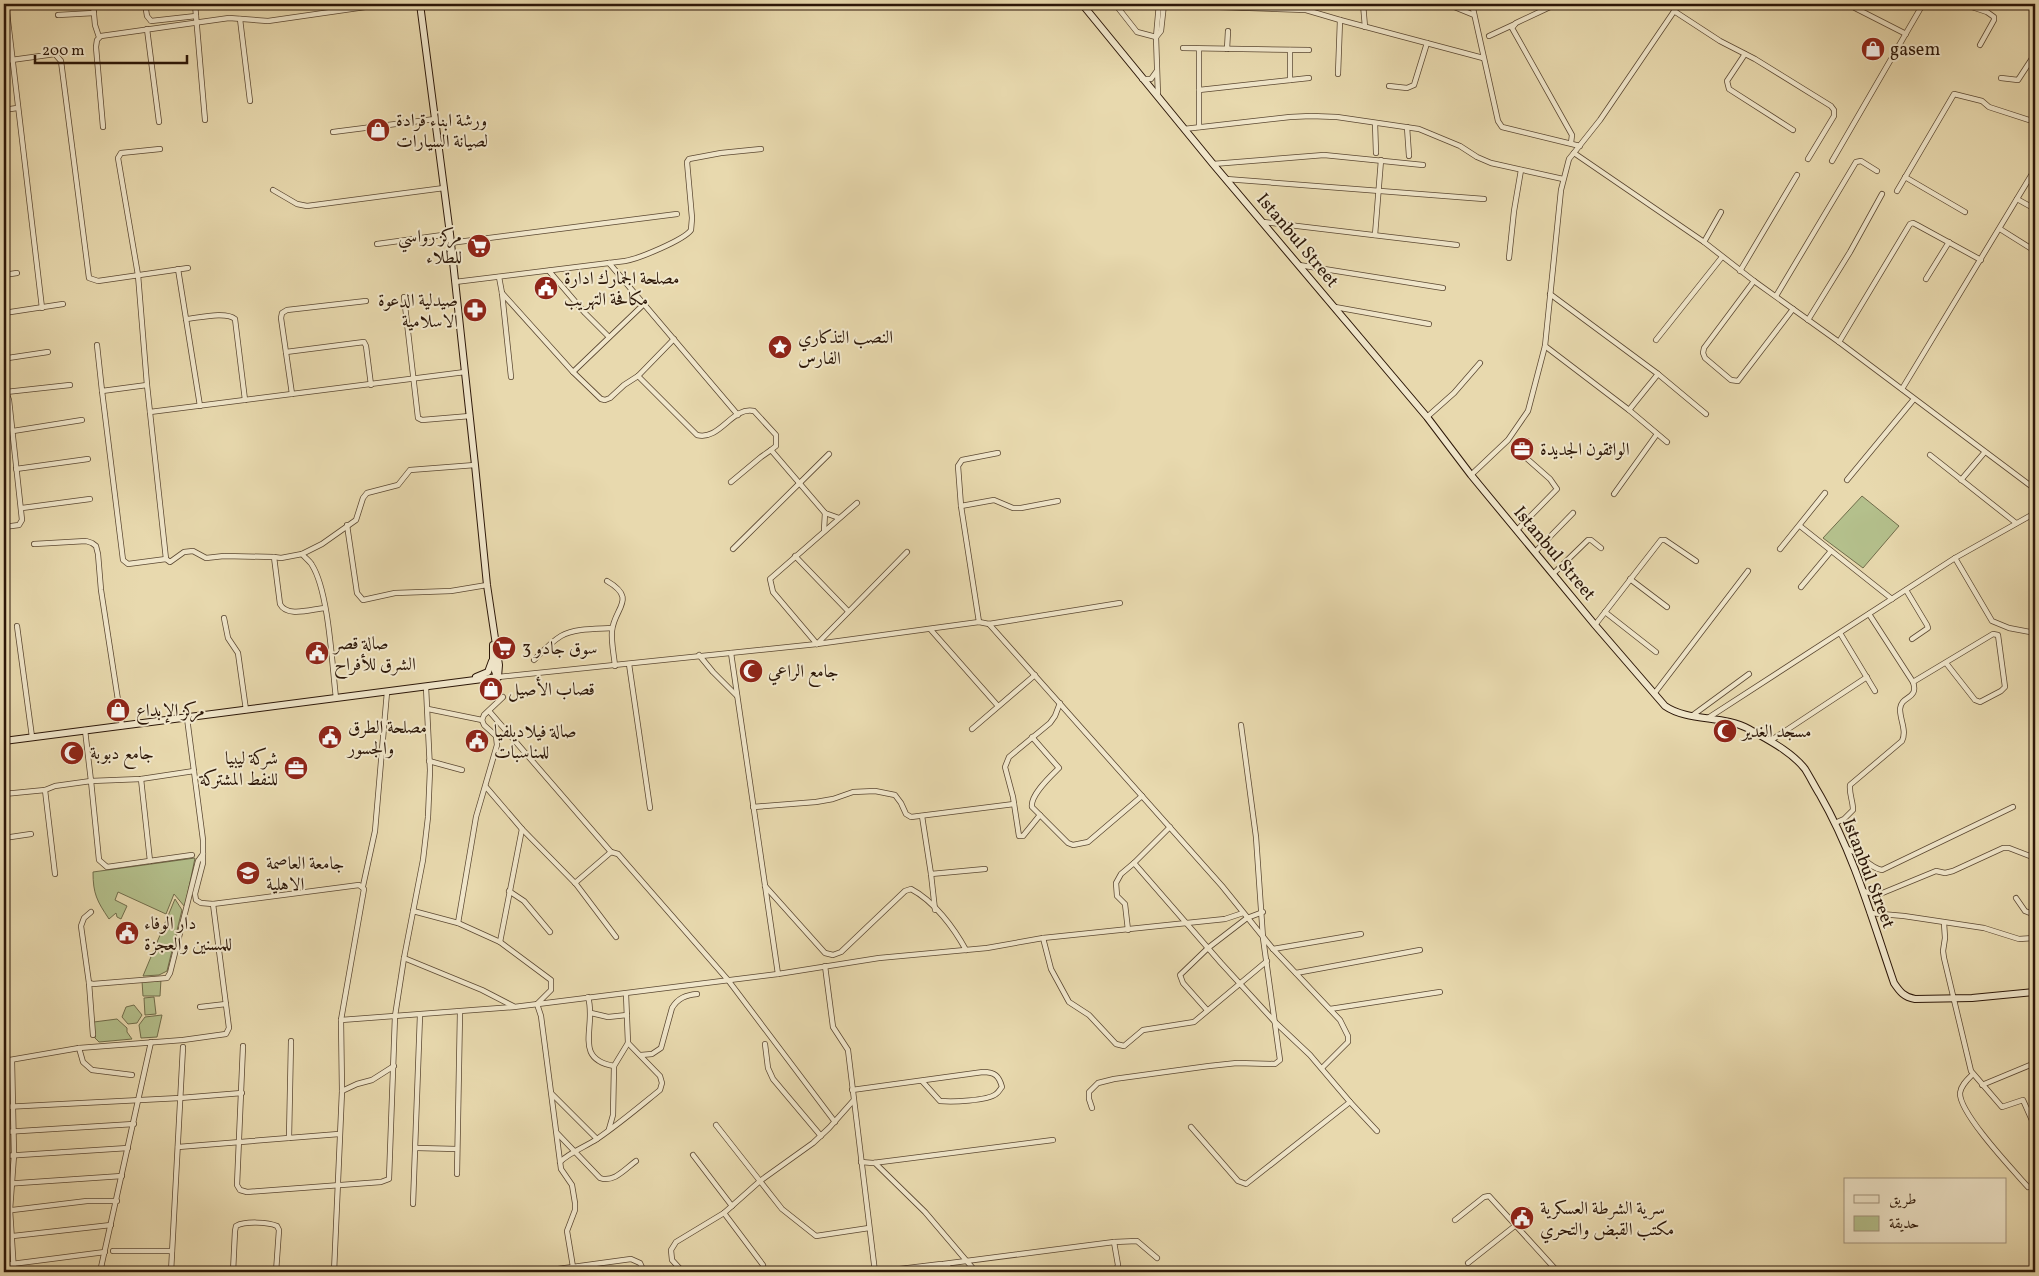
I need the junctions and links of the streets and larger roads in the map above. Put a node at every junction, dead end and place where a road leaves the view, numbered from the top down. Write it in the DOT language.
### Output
graph roads {
  1 [pos="6,4"];
  2 [pos="93,4"];
  3 [pos="145,4"];
  4 [pos="195,4"];
  5 [pos="386,4"];
  6 [pos="420,4"];
  7 [pos="1082,4"];
  8 [pos="1115,4"];
  9 [pos="1161,4"];
  10 [pos="1363,4"];
  11 [pos="1447,4"];
  12 [pos="1472,4"];
  13 [pos="1679,4"];
  14 [pos="1923,4"];
  15 [pos="1963,4"];
  16 [pos="1207,5"];
  17 [pos="1247,6"];
  18 [pos="1550,7"];
  19 [pos="1855,8"];
  20 [pos="1674,11"];
  21 [pos="5,12"];
  22 [pos="94,13"];
  23 [pos="1474,15"];
  24 [pos="58,16"];
  25 [pos="196,16"];
  26 [pos="240,19"];
  27 [pos="1340,20"];
  28 [pos="197,22"];
  29 [pos="1516,23"];
  30 [pos="1365,27"];
  31 [pos="147,29"];
  32 [pos="1228,31"];
  33 [pos="1906,34"];
  34 [pos="1489,36"];
  35 [pos="100,37"];
  36 [pos="1156,37"];
  37 [pos="1427,42"];
  38 [pos="1980,45"];
  39 [pos="1183,48"];
  40 [pos="1199,49"];
  41 [pos="1227,49"];
  42 [pos="1290,50"];
  43 [pos="1309,50"];
  44 [pos="1744,54"];
  45 [pos="2035,56"];
  46 [pos="1483,58"];
  47 [pos="12,60"];
  48 [pos="4,61"];
  49 [pos="1156,71"];
  50 [pos="1338,74"];
  51 [pos="1142,78"];
  52 [pos="1309,78"];
  53 [pos="2002,78"];
  54 [pos="1290,80"];
  55 [pos="1389,86"];
  56 [pos="1199,90"];
  57 [pos="1158,98"];
  58 [pos="250,101"];
  59 [pos="17,108"];
  60 [pos="4,110"];
  61 [pos="435,119"];
  62 [pos="205,120"];
  63 [pos="159,122"];
  64 [pos="2035,122"];
  65 [pos="1375,123"];
  66 [pos="103,127"];
  67 [pos="1199,127"];
  68 [pos="1407,127"];
  69 [pos="1184,129"];
  70 [pos="1792,130"];
  71 [pos="333,132"];
  72 [pos="1571,143"];
  73 [pos="1580,146"];
  74 [pos="160,149"];
  75 [pos="761,149"];
  76 [pos="1376,153"];
  77 [pos="1574,153"];
  78 [pos="1409,156"];
  79 [pos="1808,159"];
  80 [pos="1381,160"];
  81 [pos="1832,160"];
  82 [pos="1213,164"];
  83 [pos="1423,164"];
  84 [pos="2035,169"];
  85 [pos="1521,170"];
  86 [pos="1877,171"];
  87 [pos="1797,175"];
  88 [pos="1905,177"];
  89 [pos="1226,179"];
  90 [pos="1563,179"];
  91 [pos="444,188"];
  92 [pos="273,190"];
  93 [pos="1379,190"];
  94 [pos="1897,191"];
  95 [pos="1882,194"];
  96 [pos="1484,199"];
  97 [pos="2017,199"];
  98 [pos="2035,209"];
  99 [pos="1722,212"];
  100 [pos="1966,212"];
  101 [pos="677,214"];
  102 [pos="1263,222"];
  103 [pos="2000,229"];
  104 [pos="450,234"];
  105 [pos="1376,235"];
  106 [pos="1704,242"];
  107 [pos="1949,242"];
  108 [pos="450,243"];
  109 [pos="377,244"];
  110 [pos="1457,245"];
  111 [pos="2035,251"];
  112 [pos="1722,257"];
  113 [pos="1509,258"];
  114 [pos="1981,260"];
  115 [pos="609,263"];
  116 [pos="1299,264"];
  117 [pos="188,268"];
  118 [pos="178,269"];
  119 [pos="549,271"];
  120 [pos="1740,271"];
  121 [pos="16,273"];
  122 [pos="4,275"];
  123 [pos="138,275"];
  124 [pos="499,277"];
  125 [pos="1926,279"];
  126 [pos="1754,281"];
  127 [pos="455,282"];
  128 [pos="1443,288"];
  129 [pos="502,293"];
  130 [pos="1550,294"];
  131 [pos="1776,296"];
  132 [pos="404,297"];
  133 [pos="366,300"];
  134 [pos="63,304"];
  135 [pos="644,304"];
  136 [pos="1334,307"];
  137 [pos="42,308"];
  138 [pos="1793,310"];
  139 [pos="4,313"];
  140 [pos="186,319"];
  141 [pos="1808,320"];
  142 [pos="1430,324"];
  143 [pos="609,337"];
  144 [pos="674,339"];
  145 [pos="1656,340"];
  146 [pos="1839,342"];
  147 [pos="97,345"];
  148 [pos="1545,346"];
  149 [pos="48,352"];
  150 [pos="286,352"];
  151 [pos="1480,363"];
  152 [pos="4,370"];
  153 [pos="465,372"];
  154 [pos="573,372"];
  155 [pos="1658,374"];
  156 [pos="638,376"];
  157 [pos="511,377"];
  158 [pos="4,378"];
  159 [pos="415,379"];
  160 [pos="70,385"];
  161 [pos="147,385"];
  162 [pos="370,385"];
  163 [pos="1902,389"];
  164 [pos="102,391"];
  165 [pos="6,392"];
  166 [pos="292,394"];
  167 [pos="1914,399"];
  168 [pos="245,400"];
  169 [pos="200,406"];
  170 [pos="1629,410"];
  171 [pos="150,412"];
  172 [pos="1706,414"];
  173 [pos="738,415"];
  174 [pos="470,416"];
  175 [pos="1427,417"];
  176 [pos="82,420"];
  177 [pos="13,431"];
  178 [pos="1657,434"];
  179 [pos="1667,442"];
  180 [pos="771,450"];
  181 [pos="998,453"];
  182 [pos="1984,453"];
  183 [pos="829,454"];
  184 [pos="1930,455"];
  185 [pos="1525,457"];
  186 [pos="88,459"];
  187 [pos="476,464"];
  188 [pos="16,470"];
  189 [pos="1471,475"];
  190 [pos="1847,480"];
  191 [pos="1961,480"];
  192 [pos="732,482"];
  193 [pos="798,483"];
  194 [pos="2035,489"];
  195 [pos="1825,493"];
  196 [pos="1614,494"];
  197 [pos="90,499"];
  198 [pos="1058,501"];
  199 [pos="857,503"];
  200 [pos="961,506"];
  201 [pos="22,508"];
  202 [pos="825,513"];
  203 [pos="1573,513"];
  204 [pos="2035,513"];
  205 [pos="839,518"];
  206 [pos="2016,524"];
  207 [pos="347,525"];
  208 [pos="1800,526"];
  209 [pos="4,527"];
  210 [pos="1517,530"];
  211 [pos="823,532"];
  212 [pos="34,544"];
  213 [pos="1601,548"];
  214 [pos="733,549"];
  215 [pos="1780,549"];
  216 [pos="1831,551"];
  217 [pos="907,552"];
  218 [pos="1535,552"];
  219 [pos="302,554"];
  220 [pos="795,556"];
  221 [pos="274,557"];
  222 [pos="1955,558"];
  223 [pos="166,560"];
  224 [pos="1696,561"];
  225 [pos="1748,571"];
  226 [pos="1553,574"];
  227 [pos="1630,579"];
  228 [pos="607,581"];
  229 [pos="487,585"];
  230 [pos="1801,587"];
  231 [pos="1906,590"];
  232 [pos="1892,599"];
  233 [pos="1120,603"];
  234 [pos="1667,607"];
  235 [pos="325,608"];
  236 [pos="848,611"];
  237 [pos="1605,612"];
  238 [pos="1869,614"];
  239 [pos="224,618"];
  240 [pos="979,622"];
  241 [pos="493,624"];
  242 [pos="989,624"];
  243 [pos="1996,624"];
  244 [pos="1595,625"];
  245 [pos="17,626"];
  246 [pos="612,628"];
  247 [pos="931,630"];
  248 [pos="1840,633"];
  249 [pos="2035,633"];
  250 [pos="1996,634"];
  251 [pos="1912,639"];
  252 [pos="817,644"];
  253 [pos="1656,652"];
  254 [pos="731,653"];
  255 [pos="699,655"];
  256 [pos="493,657"];
  257 [pos="534,660"];
  258 [pos="1946,663"];
  259 [pos="629,664"];
  260 [pos="615,666"];
  261 [pos="1749,674"];
  262 [pos="1035,675"];
  263 [pos="1867,677"];
  264 [pos="498,678"];
  265 [pos="463,682"];
  266 [pos="1914,682"];
  267 [pos="426,687"];
  268 [pos="1875,691"];
  269 [pos="387,692"];
  270 [pos="1654,694"];
  271 [pos="737,696"];
  272 [pos="503,697"];
  273 [pos="336,698"];
  274 [pos="1060,703"];
  275 [pos="998,706"];
  276 [pos="428,709"];
  277 [pos="246,710"];
  278 [pos="489,711"];
  279 [pos="1693,715"];
  280 [pos="187,718"];
  281 [pos="1708,718"];
  282 [pos="482,720"];
  283 [pos="122,726"];
  284 [pos="1242,726"];
  285 [pos="972,728"];
  286 [pos="85,730"];
  287 [pos="32,737"];
  288 [pos="1032,737"];
  289 [pos="4,741"];
  290 [pos="1770,741"];
  291 [pos="429,761"];
  292 [pos="462,770"];
  293 [pos="194,771"];
  294 [pos="141,779"];
  295 [pos="91,782"];
  296 [pos="486,787"];
  297 [pos="45,790"];
  298 [pos="4,794"];
  299 [pos="1142,796"];
  300 [pos="1014,804"];
  301 [pos="753,807"];
  302 [pos="650,808"];
  303 [pos="2013,808"];
  304 [pos="1040,815"];
  305 [pos="922,816"];
  306 [pos="1835,823"];
  307 [pos="1170,827"];
  308 [pos="522,829"];
  309 [pos="31,834"];
  310 [pos="4,838"];
  311 [pos="1848,849"];
  312 [pos="611,852"];
  313 [pos="203,854"];
  314 [pos="192,855"];
  315 [pos="2035,858"];
  316 [pos="150,861"];
  317 [pos="1134,863"];
  318 [pos="985,869"];
  319 [pos="55,874"];
  320 [pos="931,874"];
  321 [pos="575,883"];
  322 [pos="363,886"];
  323 [pos="765,886"];
  324 [pos="509,891"];
  325 [pos="1864,891"];
  326 [pos="2016,898"];
  327 [pos="213,904"];
  328 [pos="935,910"];
  329 [pos="413,911"];
  330 [pos="91,912"];
  331 [pos="1263,912"];
  332 [pos="1243,913"];
  333 [pos="1870,913"];
  334 [pos="2035,914"];
  335 [pos="1247,918"];
  336 [pos="1188,923"];
  337 [pos="1944,923"];
  338 [pos="458,924"];
  339 [pos="1128,930"];
  340 [pos="550,932"];
  341 [pos="1361,934"];
  342 [pos="616,937"];
  343 [pos="1043,938"];
  344 [pos="1264,938"];
  345 [pos="2035,938"];
  346 [pos="500,942"];
  347 [pos="1208,948"];
  348 [pos="1273,949"];
  349 [pos="966,950"];
  350 [pos="1420,950"];
  351 [pos="404,958"];
  352 [pos="1266,962"];
  353 [pos="825,966"];
  354 [pos="1296,973"];
  355 [pos="778,974"];
  356 [pos="728,980"];
  357 [pos="89,983"];
  358 [pos="1240,984"];
  359 [pos="1440,992"];
  360 [pos="2035,992"];
  361 [pos="626,994"];
  362 [pos="697,994"];
  363 [pos="588,997"];
  364 [pos="1952,999"];
  365 [pos="226,1004"];
  366 [pos="537,1004"];
  367 [pos="200,1007"];
  368 [pos="514,1007"];
  369 [pos="1330,1009"];
  370 [pos="1207,1010"];
  371 [pos="460,1012"];
  372 [pos="591,1013"];
  373 [pos="420,1015"];
  374 [pos="627,1015"];
  375 [pos="396,1016"];
  376 [pos="341,1020"];
  377 [pos="1275,1022"];
  378 [pos="93,1035"];
  379 [pos="291,1041"];
  380 [pos="151,1042"];
  381 [pos="628,1043"];
  382 [pos="766,1044"];
  383 [pos="243,1046"];
  384 [pos="183,1047"];
  385 [pos="79,1048"];
  386 [pos="641,1055"];
  387 [pos="4,1061"];
  388 [pos="12,1061"];
  389 [pos="2035,1063"];
  390 [pos="394,1066"];
  391 [pos="614,1066"];
  392 [pos="1322,1068"];
  393 [pos="1973,1074"];
  394 [pos="132,1075"];
  395 [pos="922,1081"];
  396 [pos="1982,1084"];
  397 [pos="852,1090"];
  398 [pos="342,1091"];
  399 [pos="242,1093"];
  400 [pos="552,1093"];
  401 [pos="180,1098"];
  402 [pos="139,1100"];
  403 [pos="853,1100"];
  404 [pos="1350,1102"];
  405 [pos="4,1106"];
  406 [pos="14,1106"];
  407 [pos="1092,1108"];
  408 [pos="835,1122"];
  409 [pos="134,1124"];
  410 [pos="716,1125"];
  411 [pos="1191,1127"];
  412 [pos="2035,1127"];
  413 [pos="609,1130"];
  414 [pos="1377,1131"];
  415 [pos="4,1132"];
  416 [pos="14,1132"];
  417 [pos="556,1132"];
  418 [pos="339,1134"];
  419 [pos="821,1136"];
  420 [pos="289,1138"];
  421 [pos="597,1139"];
  422 [pos="1053,1140"];
  423 [pos="239,1142"];
  424 [pos="178,1147"];
  425 [pos="128,1148"];
  426 [pos="416,1148"];
  427 [pos="457,1149"];
  428 [pos="575,1152"];
  429 [pos="693,1155"];
  430 [pos="4,1156"];
  431 [pos="14,1156"];
  432 [pos="636,1161"];
  433 [pos="560,1162"];
  434 [pos="862,1162"];
  435 [pos="875,1163"];
  436 [pos="456,1174"];
  437 [pos="122,1176"];
  438 [pos="760,1181"];
  439 [pos="11,1183"];
  440 [pos="4,1184"];
  441 [pos="338,1185"];
  442 [pos="2028,1187"];
  443 [pos="117,1201"];
  444 [pos="413,1204"];
  445 [pos="732,1206"];
  446 [pos="4,1210"];
  447 [pos="10,1210"];
  448 [pos="724,1212"];
  449 [pos="1456,1220"];
  450 [pos="111,1225"];
  451 [pos="1516,1226"];
  452 [pos="869,1228"];
  453 [pos="11,1236"];
  454 [pos="4,1237"];
  455 [pos="1114,1242"];
  456 [pos="113,1251"];
  457 [pos="172,1251"];
  458 [pos="105,1252"];
  459 [pos="1157,1258"];
  460 [pos="967,1261"];
  461 [pos="1468,1263"];
  462 [pos="13,1264"];
  463 [pos="941,1264"];
  464 [pos="4,1265"];
  465 [pos="763,1265"];
  466 [pos="573,1268"];
  467 [pos="14,1272"];
  468 [pos="100,1272"];
  469 [pos="171,1272"];
  470 [pos="233,1272"];
  471 [pos="276,1272"];
  472 [pos="334,1272"];
  473 [pos="536,1272"];
  474 [pos="644,1272"];
  475 [pos="683,1272"];
  476 [pos="951,1272"];
  477 [pos="976,1272"];
  478 [pos="1113,1272"];
  479 [pos="1558,1272"];
  1 -- 21 [label="street"];
  2 -- 22 [label="street"];
  3 -- 25 [label="street"];
  4 -- 25 [label="street"];
  5 -- 26 [label="street"];
  6 -- 61 [label="street"];
  7 -- 51 [label="street, Istanbul Street"];
  8 -- 36 [label="street"];
  9 -- 16 [label="street"];
  9 -- 36 [label="street"];
  10 -- 30 [label="street"];
  11 -- 23 [label="street"];
  12 -- 23 [label="street"];
  13 -- 20 [label="street"];
  14 -- 33 [label="street"];
  15 -- 38 [label="street"];
  16 -- 17 [label="street"];
  17 -- 27 [label="street"];
  18 -- 29 [label="street"];
  19 -- 33 [label="street"];
  20 -- 44 [label="street"];
  20 -- 73 [label="street"];
  21 -- 47 [label="street"];
  22 -- 24 [label="street"];
  22 -- 35 [label="street"];
  23 -- 46 [label="street"];
  25 -- 28 [label="street"];
  26 -- 28 [label="street"];
  26 -- 58 [label="street"];
  27 -- 30 [label="street"];
  27 -- 50 [label="street"];
  28 -- 31 [label="street"];
  28 -- 62 [label="street"];
  29 -- 34 [label="street"];
  29 -- 72 [label="street"];
  30 -- 37 [label="street"];
  31 -- 35 [label="street"];
  31 -- 63 [label="street"];
  32 -- 41 [label="street"];
  33 -- 81 [label="street"];
  35 -- 66 [label="street"];
  36 -- 49 [label="street"];
  37 -- 46 [label="street"];
  37 -- 55 [label="street"];
  39 -- 40 [label="street"];
  40 -- 41 [label="street"];
  40 -- 56 [label="street"];
  41 -- 42 [label="street"];
  42 -- 43 [label="street"];
  42 -- 54 [label="street"];
  44 -- 70 [label="street"];
  44 -- 79 [label="street"];
  45 -- 53 [label="street"];
  46 -- 72 [label="street"];
  47 -- 48 [label="street"];
  47 -- 59 [label="street"];
  47 -- 123 [label="street"];
  49 -- 51 [label="street"];
  49 -- 57 [label="street"];
  51 -- 57 [label="street, Istanbul Street"];
  52 -- 54 [label="street"];
  54 -- 56 [label="street"];
  56 -- 67 [label="street"];
  57 -- 69 [label="street, Istanbul Street"];
  59 -- 60 [label="street"];
  59 -- 137 [label="street"];
  61 -- 71 [label="street"];
  61 -- 91 [label="street"];
  64 -- 88 [label="street"];
  65 -- 67 [label="street"];
  65 -- 68 [label="street"];
  65 -- 76 [label="street"];
  67 -- 69 [label="street"];
  68 -- 78 [label="street"];
  68 -- 85 [label="street"];
  69 -- 82 [label="street, Istanbul Street"];
  72 -- 73 [label="street"];
  73 -- 77 [label="street"];
  74 -- 123 [label="street"];
  75 -- 115 [label="street"];
  77 -- 90 [label="street"];
  77 -- 106 [label="street"];
  80 -- 82 [label="street"];
  80 -- 83 [label="street"];
  80 -- 93 [label="street"];
  82 -- 89 [label="street, Istanbul Street"];
  84 -- 97 [label="street"];
  85 -- 90 [label="street"];
  85 -- 113 [label="street"];
  86 -- 131 [label="street"];
  87 -- 120 [label="street"];
  88 -- 94 [label="street"];
  88 -- 100 [label="street"];
  89 -- 93 [label="street"];
  89 -- 102 [label="street, Istanbul Street"];
  90 -- 130 [label="street"];
  91 -- 92 [label="street"];
  91 -- 104 [label="street"];
  93 -- 96 [label="street"];
  93 -- 105 [label="street"];
  95 -- 141 [label="street"];
  97 -- 98 [label="street"];
  97 -- 103 [label="street"];
  99 -- 106 [label="street"];
  101 -- 108 [label="street"];
  102 -- 105 [label="street"];
  102 -- 116 [label="street, Istanbul Street"];
  103 -- 111 [label="street"];
  103 -- 114 [label="street"];
  104 -- 108 [label="street"];
  104 -- 109 [label="street"];
  105 -- 110 [label="street"];
  106 -- 112 [label="street"];
  107 -- 114 [label="street"];
  107 -- 125 [label="street"];
  107 -- 146 [label="street"];
  108 -- 127 [label="street"];
  112 -- 120 [label="street"];
  112 -- 145 [label="street"];
  114 -- 163 [label="street"];
  115 -- 119 [label="street"];
  115 -- 135 [label="street"];
  116 -- 128 [label="street"];
  116 -- 136 [label="street, Istanbul Street"];
  117 -- 118 [label="street"];
  118 -- 123 [label="street"];
  118 -- 140 [label="street"];
  119 -- 124 [label="street"];
  119 -- 143 [label="street"];
  120 -- 126 [label="street"];
  121 -- 122 [label="street"];
  123 -- 161 [label="street"];
  124 -- 127 [label="street"];
  124 -- 129 [label="street"];
  126 -- 131 [label="street"];
  126 -- 138 [label="street"];
  127 -- 153 [label="street"];
  129 -- 154 [label="street"];
  129 -- 157 [label="street"];
  130 -- 148 [label="street"];
  130 -- 155 [label="street"];
  131 -- 138 [label="street"];
  132 -- 159 [label="street"];
  133 -- 150 [label="street"];
  134 -- 137 [label="street"];
  135 -- 143 [label="street"];
  135 -- 144 [label="street"];
  136 -- 142 [label="street"];
  136 -- 175 [label="street, Istanbul Street"];
  137 -- 139 [label="street"];
  138 -- 141 [label="street"];
  140 -- 168 [label="street"];
  140 -- 169 [label="street"];
  141 -- 146 [label="street"];
  143 -- 154 [label="street"];
  144 -- 156 [label="street"];
  144 -- 173 [label="street"];
  146 -- 163 [label="street"];
  147 -- 164 [label="street"];
  148 -- 170 [label="street"];
  148 -- 189 [label="street"];
  149 -- 152 [label="street"];
  150 -- 162 [label="street"];
  150 -- 166 [label="street"];
  151 -- 175 [label="street"];
  153 -- 159 [label="street"];
  153 -- 174 [label="street"];
  154 -- 156 [label="street"];
  155 -- 170 [label="street"];
  155 -- 172 [label="street"];
  156 -- 173 [label="street"];
  158 -- 165 [label="street"];
  159 -- 162 [label="street"];
  159 -- 174 [label="street"];
  160 -- 165 [label="street"];
  161 -- 164 [label="street"];
  161 -- 171 [label="street"];
  162 -- 166 [label="street"];
  163 -- 167 [label="street"];
  164 -- 223 [label="street"];
  165 -- 177 [label="street"];
  166 -- 168 [label="street"];
  167 -- 182 [label="street"];
  167 -- 190 [label="street"];
  168 -- 169 [label="street"];
  169 -- 171 [label="street"];
  170 -- 178 [label="street"];
  171 -- 223 [label="street"];
  173 -- 180 [label="street"];
  174 -- 187 [label="street"];
  175 -- 189 [label="street, Istanbul Street"];
  176 -- 177 [label="street"];
  177 -- 188 [label="street"];
  178 -- 179 [label="street"];
  178 -- 196 [label="street"];
  180 -- 192 [label="street"];
  180 -- 193 [label="street"];
  181 -- 200 [label="street"];
  182 -- 191 [label="street"];
  182 -- 194 [label="street"];
  183 -- 193 [label="street"];
  184 -- 191 [label="street"];
  185 -- 210 [label="street"];
  186 -- 188 [label="street"];
  187 -- 207 [label="street"];
  187 -- 229 [label="street"];
  188 -- 201 [label="street"];
  189 -- 210 [label="street, Istanbul Street"];
  191 -- 206 [label="street"];
  193 -- 202 [label="street"];
  193 -- 214 [label="street"];
  195 -- 208 [label="street"];
  197 -- 201 [label="street"];
  198 -- 200 [label="street"];
  199 -- 205 [label="street"];
  200 -- 240 [label="street"];
  201 -- 209 [label="street"];
  202 -- 205 [label="street"];
  202 -- 211 [label="street"];
  203 -- 218 [label="street"];
  204 -- 206 [label="street"];
  205 -- 211 [label="street"];
  206 -- 222 [label="street"];
  207 -- 219 [label="street"];
  207 -- 229 [label="street"];
  208 -- 215 [label="street"];
  208 -- 216 [label="street"];
  210 -- 218 [label="street, Istanbul Street"];
  211 -- 220 [label="street"];
  212 -- 283 [label="street"];
  213 -- 226 [label="street"];
  216 -- 230 [label="street"];
  216 -- 232 [label="street"];
  217 -- 236 [label="street"];
  218 -- 226 [label="street, Istanbul Street"];
  219 -- 221 [label="street"];
  219 -- 235 [label="street"];
  220 -- 236 [label="street"];
  220 -- 252 [label="street"];
  221 -- 223 [label="street"];
  221 -- 235 [label="street"];
  222 -- 231 [label="street"];
  222 -- 243 [label="street"];
  224 -- 227 [label="street"];
  225 -- 270 [label="street"];
  226 -- 244 [label="street, Istanbul Street"];
  227 -- 234 [label="street"];
  227 -- 237 [label="street"];
  228 -- 246 [label="street"];
  229 -- 241 [label="street"];
  231 -- 232 [label="street"];
  231 -- 251 [label="street"];
  232 -- 238 [label="street"];
  233 -- 242 [label="street"];
  235 -- 273 [label="street"];
  236 -- 252 [label="street"];
  237 -- 244 [label="street"];
  237 -- 253 [label="street"];
  238 -- 248 [label="street"];
  238 -- 266 [label="street"];
  239 -- 277 [label="street"];
  240 -- 242 [label="street"];
  240 -- 247 [label="street"];
  241 -- 256 [label="street"];
  241 -- 264 [label="street"];
  242 -- 262 [label="street"];
  243 -- 249 [label="street"];
  243 -- 250 [label="street"];
  244 -- 270 [label="street, Istanbul Street"];
  245 -- 287 [label="street"];
  246 -- 257 [label="street"];
  246 -- 260 [label="street"];
  247 -- 252 [label="street"];
  247 -- 275 [label="street"];
  248 -- 263 [label="street"];
  248 -- 281 [label="street"];
  250 -- 258 [label="street"];
  250 -- 258 [label="street"];
  252 -- 254 [label="street"];
  254 -- 255 [label="street"];
  254 -- 271 [label="street"];
  255 -- 259 [label="street"];
  255 -- 271 [label="street"];
  256 -- 264 [label="street"];
  256 -- 265 [label="street"];
  258 -- 266 [label="street"];
  259 -- 260 [label="street"];
  259 -- 302 [label="street"];
  260 -- 264 [label="street"];
  261 -- 279 [label="street"];
  262 -- 274 [label="street"];
  262 -- 275 [label="street"];
  263 -- 268 [label="street"];
  263 -- 290 [label="street"];
  264 -- 265 [label="street"];
  265 -- 267 [label="street"];
  266 -- 306 [label="street"];
  267 -- 269 [label="street"];
  267 -- 276 [label="street"];
  269 -- 273 [label="street"];
  269 -- 322 [label="street"];
  270 -- 279 [label="street, Istanbul Street"];
  271 -- 301 [label="street"];
  272 -- 278 [label="street"];
  273 -- 277 [label="street"];
  274 -- 288 [label="street"];
  274 -- 299 [label="street"];
  275 -- 285 [label="street"];
  276 -- 282 [label="street"];
  276 -- 291 [label="street"];
  277 -- 280 [label="street"];
  278 -- 282 [label="street"];
  278 -- 312 [label="street"];
  279 -- 281 [label="street, Istanbul Street"];
  280 -- 283 [label="street"];
  280 -- 293 [label="street"];
  281 -- 290 [label="street, Istanbul Street"];
  282 -- 296 [label="street"];
  283 -- 286 [label="street"];
  284 -- 331 [label="street"];
  286 -- 287 [label="street"];
  286 -- 295 [label="street"];
  287 -- 289 [label="street"];
  288 -- 300 [label="street"];
  288 -- 304 [label="street"];
  290 -- 306 [label="street, Istanbul Street"];
  291 -- 292 [label="street"];
  291 -- 329 [label="street"];
  293 -- 294 [label="street"];
  293 -- 313 [label="street"];
  294 -- 295 [label="street"];
  294 -- 316 [label="street"];
  295 -- 297 [label="street"];
  295 -- 316 [label="street"];
  296 -- 308 [label="street"];
  296 -- 338 [label="street"];
  297 -- 298 [label="street"];
  297 -- 319 [label="street"];
  299 -- 304 [label="street"];
  299 -- 307 [label="street"];
  300 -- 304 [label="street"];
  300 -- 305 [label="street"];
  301 -- 305 [label="street"];
  301 -- 323 [label="street"];
  303 -- 311 [label="street"];
  305 -- 320 [label="street"];
  306 -- 311 [label="street, Istanbul Street"];
  307 -- 317 [label="street"];
  307 -- 332 [label="street"];
  308 -- 321 [label="street"];
  308 -- 324 [label="street"];
  309 -- 310 [label="street"];
  311 -- 325 [label="street, Istanbul Street"];
  312 -- 321 [label="street"];
  312 -- 356 [label="street"];
  313 -- 327 [label="street"];
  313 -- 357 [label="street"];
  314 -- 316 [label="street"];
  315 -- 325 [label="street"];
  317 -- 336 [label="street"];
  317 -- 339 [label="street"];
  318 -- 320 [label="street"];
  320 -- 328 [label="street"];
  321 -- 342 [label="street"];
  322 -- 327 [label="street"];
  322 -- 376 [label="street"];
  323 -- 328 [label="street"];
  323 -- 355 [label="street"];
  324 -- 340 [label="street"];
  324 -- 346 [label="street"];
  325 -- 333 [label="street, Istanbul Street"];
  326 -- 334 [label="street"];
  327 -- 365 [label="street"];
  328 -- 349 [label="street"];
  329 -- 338 [label="street"];
  329 -- 351 [label="street"];
  330 -- 357 [label="street"];
  331 -- 335 [label="street"];
  331 -- 344 [label="street"];
  332 -- 335 [label="street"];
  332 -- 336 [label="street"];
  333 -- 337 [label="street"];
  333 -- 364 [label="street, Istanbul Street"];
  335 -- 344 [label="street"];
  335 -- 347 [label="street"];
  336 -- 339 [label="street"];
  336 -- 347 [label="street"];
  337 -- 345 [label="street"];
  337 -- 364 [label="street"];
  338 -- 346 [label="street"];
  339 -- 343 [label="street"];
  341 -- 348 [label="street"];
  343 -- 349 [label="street"];
  343 -- 370 [label="street"];
  344 -- 348 [label="street"];
  344 -- 352 [label="street"];
  346 -- 366 [label="street"];
  347 -- 358 [label="street"];
  347 -- 370 [label="street"];
  348 -- 354 [label="street"];
  349 -- 353 [label="street"];
  350 -- 354 [label="street"];
  351 -- 368 [label="street"];
  351 -- 375 [label="street"];
  352 -- 358 [label="street"];
  352 -- 377 [label="street"];
  353 -- 355 [label="street"];
  353 -- 397 [label="street"];
  354 -- 369 [label="street"];
  355 -- 356 [label="street"];
  356 -- 361 [label="street"];
  356 -- 408 [label="street"];
  357 -- 378 [label="street"];
  358 -- 370 [label="street"];
  358 -- 377 [label="street"];
  359 -- 369 [label="street"];
  360 -- 364 [label="street, Istanbul Street"];
  361 -- 363 [label="street"];
  361 -- 374 [label="street"];
  362 -- 386 [label="street"];
  363 -- 366 [label="street"];
  363 -- 372 [label="street"];
  364 -- 393 [label="street"];
  365 -- 367 [label="street"];
  365 -- 380 [label="street"];
  366 -- 368 [label="street"];
  366 -- 400 [label="street"];
  368 -- 371 [label="street"];
  369 -- 392 [label="street"];
  371 -- 373 [label="street"];
  371 -- 427 [label="street"];
  372 -- 374 [label="street"];
  372 -- 391 [label="street"];
  373 -- 375 [label="street"];
  373 -- 426 [label="street"];
  374 -- 381 [label="street"];
  375 -- 376 [label="street"];
  375 -- 390 [label="street"];
  376 -- 398 [label="street"];
  377 -- 392 [label="street"];
  377 -- 407 [label="street"];
  379 -- 420 [label="street"];
  380 -- 385 [label="street"];
  380 -- 402 [label="street"];
  381 -- 386 [label="street"];
  381 -- 391 [label="street"];
  382 -- 419 [label="street"];
  383 -- 399 [label="street"];
  384 -- 401 [label="street"];
  385 -- 388 [label="street"];
  385 -- 394 [label="street"];
  386 -- 413 [label="street"];
  387 -- 388 [label="street"];
  388 -- 406 [label="street"];
  389 -- 396 [label="street"];
  390 -- 398 [label="street"];
  390 -- 441 [label="street"];
  391 -- 413 [label="street"];
  392 -- 404 [label="street"];
  393 -- 396 [label="street"];
  393 -- 442 [label="street"];
  395 -- 395 [label="street"];
  395 -- 397 [label="street"];
  396 -- 412 [label="street"];
  397 -- 403 [label="street"];
  398 -- 418 [label="street"];
  399 -- 401 [label="street"];
  399 -- 423 [label="street"];
  400 -- 417 [label="street"];
  400 -- 421 [label="street"];
  401 -- 402 [label="street"];
  401 -- 424 [label="street"];
  402 -- 406 [label="street"];
  402 -- 409 [label="street"];
  403 -- 408 [label="street"];
  403 -- 434 [label="street"];
  404 -- 411 [label="street"];
  404 -- 414 [label="street"];
  405 -- 406 [label="street"];
  406 -- 416 [label="street"];
  408 -- 419 [label="street"];
  409 -- 416 [label="street"];
  409 -- 425 [label="street"];
  410 -- 438 [label="street"];
  413 -- 421 [label="street"];
  415 -- 416 [label="street"];
  416 -- 431 [label="street"];
  417 -- 428 [label="street"];
  417 -- 433 [label="street"];
  418 -- 420 [label="street"];
  418 -- 441 [label="street"];
  419 -- 438 [label="street"];
  420 -- 423 [label="street"];
  421 -- 428 [label="street"];
  422 -- 435 [label="street"];
  423 -- 424 [label="street"];
  423 -- 441 [label="street"];
  424 -- 457 [label="street"];
  425 -- 431 [label="street"];
  425 -- 437 [label="street"];
  426 -- 427 [label="street"];
  426 -- 444 [label="street"];
  427 -- 436 [label="street"];
  428 -- 432 [label="street"];
  428 -- 433 [label="street"];
  429 -- 445 [label="street"];
  430 -- 431 [label="street"];
  431 -- 439 [label="street"];
  433 -- 466 [label="street"];
  434 -- 435 [label="street"];
  434 -- 452 [label="street"];
  435 -- 460 [label="street"];
  437 -- 439 [label="street"];
  437 -- 443 [label="street"];
  438 -- 445 [label="street"];
  438 -- 452 [label="street"];
  439 -- 440 [label="street"];
  439 -- 447 [label="street"];
  441 -- 472 [label="street"];
  443 -- 447 [label="street"];
  443 -- 450 [label="street"];
  445 -- 448 [label="street"];
  446 -- 447 [label="street"];
  447 -- 453 [label="street"];
  448 -- 465 [label="street"];
  448 -- 475 [label="street"];
  449 -- 451 [label="street"];
  450 -- 453 [label="street"];
  450 -- 458 [label="street"];
  451 -- 461 [label="street"];
  451 -- 479 [label="street"];
  452 -- 463 [label="street"];
  453 -- 454 [label="street"];
  453 -- 462 [label="street"];
  455 -- 459 [label="street"];
  455 -- 460 [label="street"];
  455 -- 478 [label="street"];
  456 -- 457 [label="street"];
  457 -- 469 [label="street"];
  458 -- 462 [label="street"];
  458 -- 468 [label="street"];
  460 -- 463 [label="street"];
  460 -- 477 [label="street"];
  462 -- 464 [label="street"];
  462 -- 467 [label="street"];
  463 -- 476 [label="street"];
  466 -- 473 [label="street"];
  466 -- 474 [label="street"];
  470 -- 471 [label="street"];
}
